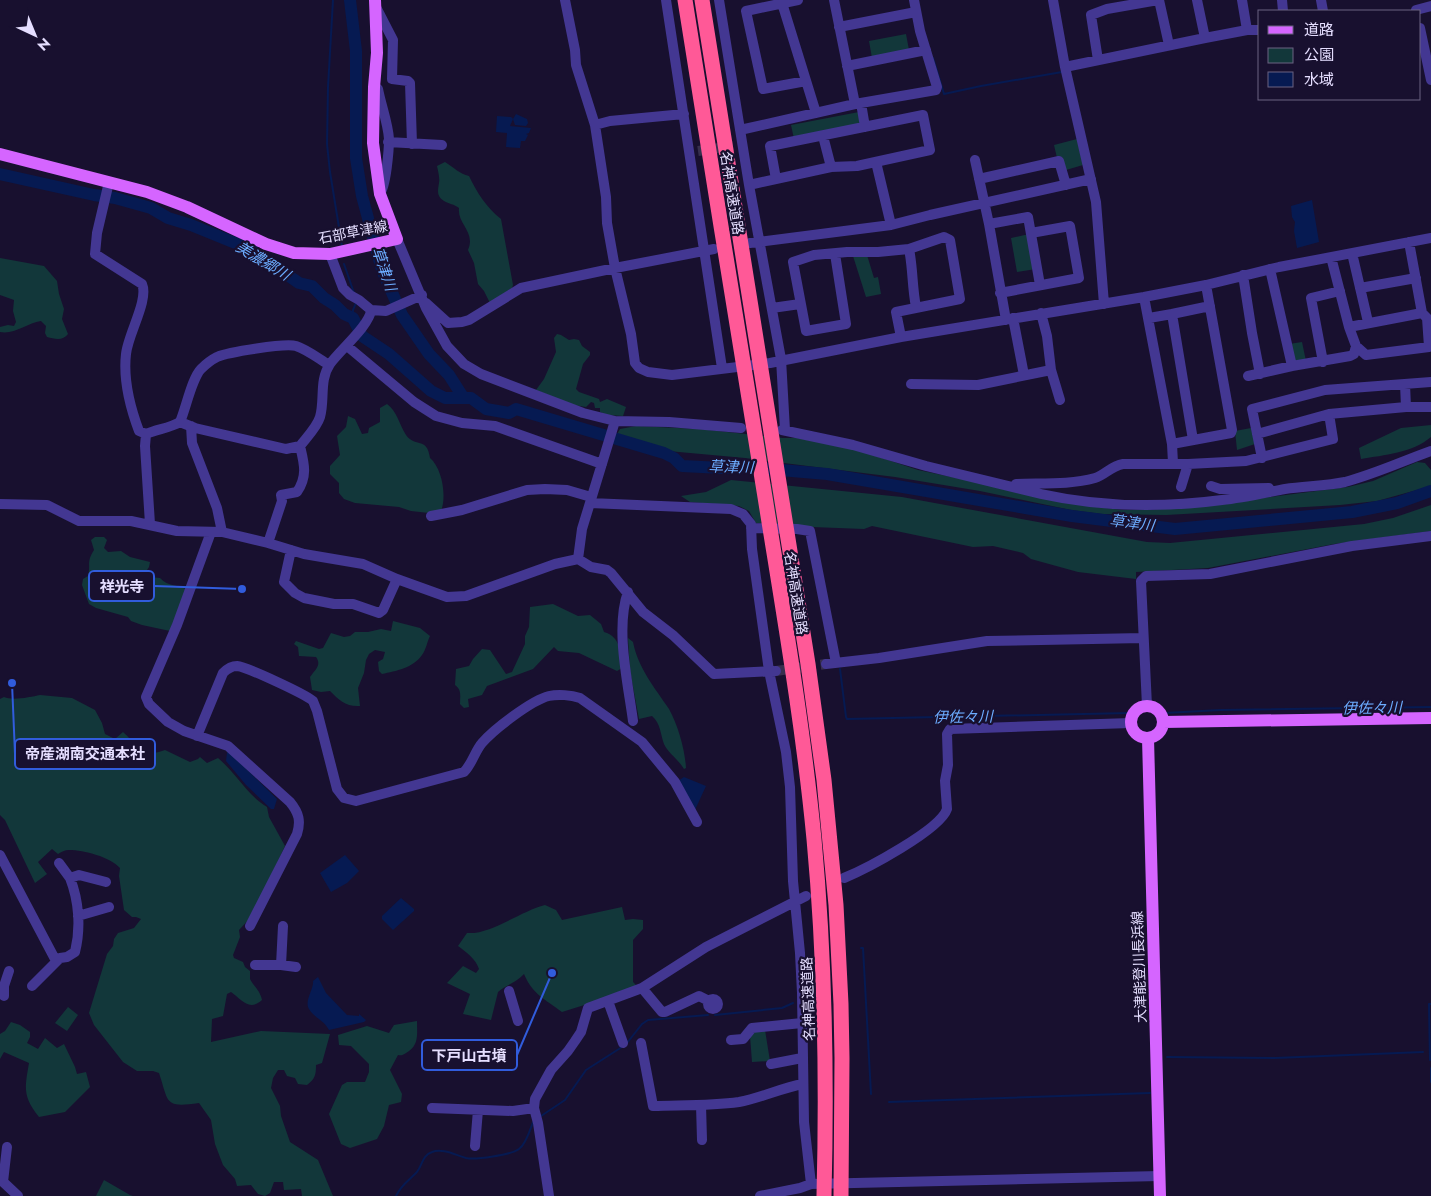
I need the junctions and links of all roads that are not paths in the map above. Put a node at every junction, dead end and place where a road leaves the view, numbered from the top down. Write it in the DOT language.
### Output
graph roads {
  1 [pos="565,0"];
  2 [pos="666,0"];
  3 [pos="685,0"];
  4 [pos="702,0"];
  5 [pos="719,0"];
  6 [pos="798,0"];
  7 [pos="834,0"];
  8 [pos="914,0"];
  9 [pos="1053,0"];
  10 [pos="1159,0"];
  11 [pos="1197,0"];
  12 [pos="1242,0"];
  13 [pos="375,2"];
  14 [pos="782,3"];
  15 [pos="1431,6"];
  16 [pos="1415,7"];
  17 [pos="916,12"];
  18 [pos="839,26"];
  19 [pos="1247,30"];
  20 [pos="1258,30"];
  21 [pos="1421,33"];
  22 [pos="1205,38"];
  23 [pos="1169,45"];
  24 [pos="926,50"];
  25 [pos="1098,60"];
  26 [pos="847,66"];
  27 [pos="1065,66"];
  28 [pos="1431,80"];
  29 [pos="806,81"];
  30 [pos="374,87"];
  31 [pos="858,104"];
  32 [pos="816,113"];
  33 [pos="684,114"];
  34 [pos="596,125"];
  35 [pos="865,127"];
  36 [pos="740,130"];
  37 [pos="823,136"];
  38 [pos="388,142"];
  39 [pos="412,144"];
  40 [pos="442,145"];
  41 [pos="0,154"];
  42 [pos="975,160"];
  43 [pos="876,162"];
  44 [pos="831,167"];
  45 [pos="776,179"];
  46 [pos="979,179"];
  47 [pos="1090,179"];
  48 [pos="749,184"];
  49 [pos="109,185"];
  50 [pos="1066,185"];
  51 [pos="380,194"];
  52 [pos="984,203"];
  53 [pos="989,224"];
  54 [pos="891,225"];
  55 [pos="1031,233"];
  56 [pos="1431,238"];
  57 [pos="397,239"];
  58 [pos="755,242"];
  59 [pos="1408,242"];
  60 [pos="909,249"];
  61 [pos="709,250"];
  62 [pos="1352,253"];
  63 [pos="330,254"];
  64 [pos="835,254"];
  65 [pos="1330,257"];
  66 [pos="615,268"];
  67 [pos="1270,269"];
  68 [pos="1243,275"];
  69 [pos="1416,278"];
  70 [pos="1206,284"];
  71 [pos="1040,286"];
  72 [pos="1360,288"];
  73 [pos="1340,291"];
  74 [pos="1000,293"];
  75 [pos="1144,297"];
  76 [pos="419,298"];
  77 [pos="800,304"];
  78 [pos="1104,304"];
  79 [pos="1210,306"];
  80 [pos="916,307"];
  81 [pos="772,308"];
  82 [pos="370,313"];
  83 [pos="1041,314"];
  84 [pos="1172,314"];
  85 [pos="1427,316"];
  86 [pos="1149,318"];
  87 [pos="1010,319"];
  88 [pos="1368,322"];
  89 [pos="1349,327"];
  90 [pos="901,337"];
  91 [pos="349,343"];
  92 [pos="1356,346"];
  93 [pos="781,359"];
  94 [pos="1323,362"];
  95 [pos="329,365"];
  96 [pos="1292,366"];
  97 [pos="722,368"];
  98 [pos="1051,370"];
  99 [pos="1260,374"];
  100 [pos="1024,375"];
  101 [pos="1248,376"];
  102 [pos="1431,382"];
  103 [pos="911,384"];
  104 [pos="1405,384"];
  105 [pos="1060,400"];
  106 [pos="1406,407"];
  107 [pos="1431,407"];
  108 [pos="1329,414"];
  109 [pos="180,422"];
  110 [pos="614,425"];
  111 [pos="191,426"];
  112 [pos="741,428"];
  113 [pos="146,434"];
  114 [pos="1256,434"];
  115 [pos="1193,440"];
  116 [pos="1172,444"];
  117 [pos="300,446"];
  118 [pos="1430,453"];
  119 [pos="1262,458"];
  120 [pos="1173,463"];
  121 [pos="1188,464"];
  122 [pos="602,465"];
  123 [pos="1003,484"];
  124 [pos="1211,486"];
  125 [pos="1181,487"];
  126 [pos="1280,490"];
  127 [pos="591,497"];
  128 [pos="0,504"];
  129 [pos="431,516"];
  130 [pos="150,524"];
  131 [pos="751,528"];
  132 [pos="211,532"];
  133 [pos="222,532"];
  134 [pos="1431,536"];
  135 [pos="268,543"];
  136 [pos="291,550"];
  137 [pos="578,559"];
  138 [pos="397,579"];
  139 [pos="628,592"];
  140 [pos="1143,638"];
  141 [pos="773,671"];
  142 [pos="1147,706"];
  143 [pos="1431,718"];
  144 [pos="633,721"];
  145 [pos="1163,722"];
  146 [pos="1131,723"];
  147 [pos="197,736"];
  148 [pos="1148,738"];
  149 [pos="697,822"];
  150 [pos="0,855"];
  151 [pos="59,863"];
  152 [pos="70,878"];
  153 [pos="844,878"];
  154 [pos="106,882"];
  155 [pos="806,896"];
  156 [pos="795,903"];
  157 [pos="109,907"];
  158 [pos="78,916"];
  159 [pos="250,926"];
  160 [pos="283,926"];
  161 [pos="56,961"];
  162 [pos="256,965"];
  163 [pos="280,965"];
  164 [pos="296,967"];
  165 [pos="9,971"];
  166 [pos="32,986"];
  167 [pos="642,988"];
  168 [pos="509,991"];
  169 [pos="4,996"];
  170 [pos="608,1001"];
  171 [pos="709,1001"];
  172 [pos="518,1022"];
  173 [pos="802,1023"];
  174 [pos="731,1040"];
  175 [pos="641,1043"];
  176 [pos="623,1044"];
  177 [pos="802,1058"];
  178 [pos="771,1064"];
  179 [pos="803,1084"];
  180 [pos="700,1105"];
  181 [pos="432,1108"];
  182 [pos="534,1108"];
  183 [pos="478,1110"];
  184 [pos="702,1140"];
  185 [pos="475,1146"];
  186 [pos="7,1147"];
  187 [pos="1160,1176"];
  188 [pos="1,1180"];
  189 [pos="811,1184"];
  190 [pos="18,1196"];
  191 [pos="548,1196"];
  192 [pos="760,1196"];
  193 [pos="824,1196"];
  194 [pos="841,1196"];
  195 [pos="1160,1196"];
  1 -- 34 [label="street"];
  2 -- 33 [label="street"];
  3 -- 193 [label="highway, 名神高速道路"];
  4 -- 194 [label="highway, 名神高速道路"];
  5 -- 36 [label="street"];
  6 -- 14 [label="street"];
  7 -- 18 [label="street"];
  8 -- 17 [label="street"];
  9 -- 27 [label="street"];
  10 -- 23 [label="street"];
  10 -- 25 [label="street"];
  11 -- 22 [label="street"];
  12 -- 19 [label="street"];
  13 -- 30 [label="main road, 石部草津線"];
  13 -- 39 [label="street"];
  14 -- 29 [label="street"];
  14 -- 29 [label="street"];
  15 -- 16 [label="street"];
  17 -- 18 [label="street"];
  17 -- 24 [label="street"];
  18 -- 26 [label="street"];
  19 -- 20 [label="street"];
  19 -- 22 [label="street"];
  21 -- 28 [label="street"];
  22 -- 23 [label="street"];
  23 -- 25 [label="street"];
  24 -- 26 [label="street"];
  24 -- 31 [label="street"];
  25 -- 27 [label="street"];
  26 -- 31 [label="street"];
  27 -- 47 [label="street"];
  29 -- 32 [label="street"];
  30 -- 38 [label="street"];
  30 -- 51 [label="main road, 石部草津線"];
  31 -- 32 [label="street"];
  31 -- 35 [label="street"];
  32 -- 36 [label="street"];
  33 -- 34 [label="street"];
  33 -- 61 [label="street"];
  34 -- 66 [label="street"];
  35 -- 37 [label="street"];
  35 -- 43 [label="street"];
  36 -- 48 [label="street"];
  37 -- 44 [label="street"];
  37 -- 45 [label="street"];
  38 -- 39 [label="street"];
  38 -- 51 [label="street"];
  39 -- 40 [label="street"];
  41 -- 49 [label="main road, 石部草津線"];
  42 -- 46 [label="street"];
  43 -- 44 [label="street"];
  43 -- 54 [label="street"];
  44 -- 45 [label="street"];
  45 -- 48 [label="street"];
  46 -- 50 [label="street"];
  46 -- 52 [label="street"];
  47 -- 50 [label="street"];
  47 -- 78 [label="street"];
  48 -- 58 [label="street"];
  49 -- 63 [label="main road, 石部草津線"];
  49 -- 113 [label="street"];
  50 -- 52 [label="street"];
  51 -- 57 [label="main road, 石部草津線"];
  52 -- 53 [label="street"];
  52 -- 54 [label="street"];
  53 -- 55 [label="street"];
  53 -- 74 [label="street"];
  54 -- 58 [label="street"];
  55 -- 71 [label="street"];
  55 -- 71 [label="street"];
  56 -- 59 [label="street"];
  57 -- 63 [label="main road, 石部草津線"];
  57 -- 76 [label="street"];
  58 -- 81 [label="street"];
  59 -- 62 [label="street"];
  59 -- 69 [label="street"];
  60 -- 64 [label="street"];
  60 -- 80 [label="street"];
  60 -- 80 [label="street"];
  61 -- 66 [label="street"];
  61 -- 97 [label="street"];
  62 -- 65 [label="street"];
  62 -- 72 [label="street"];
  63 -- 82 [label="street"];
  64 -- 77 [label="street"];
  64 -- 77 [label="street"];
  65 -- 67 [label="street"];
  65 -- 73 [label="street"];
  66 -- 76 [label="street"];
  66 -- 97 [label="street"];
  67 -- 68 [label="street"];
  67 -- 96 [label="street"];
  68 -- 70 [label="street"];
  68 -- 99 [label="street"];
  69 -- 72 [label="street"];
  69 -- 85 [label="street"];
  70 -- 75 [label="street"];
  70 -- 79 [label="street"];
  71 -- 74 [label="street"];
  72 -- 88 [label="street"];
  73 -- 89 [label="street"];
  73 -- 94 [label="street"];
  74 -- 87 [label="street"];
  75 -- 78 [label="street"];
  75 -- 86 [label="street"];
  76 -- 82 [label="street"];
  76 -- 110 [label="street"];
  77 -- 81 [label="street"];
  78 -- 83 [label="street"];
  79 -- 84 [label="street"];
  79 -- 115 [label="street"];
  80 -- 90 [label="street"];
  81 -- 93 [label="street"];
  82 -- 91 [label="street"];
  83 -- 87 [label="street"];
  83 -- 98 [label="street"];
  84 -- 86 [label="street"];
  84 -- 115 [label="street"];
  85 -- 88 [label="street"];
  85 -- 92 [label="street"];
  86 -- 116 [label="street"];
  87 -- 90 [label="street"];
  87 -- 100 [label="street"];
  88 -- 89 [label="street"];
  89 -- 92 [label="street"];
  90 -- 93 [label="street"];
  91 -- 95 [label="street"];
  91 -- 122 [label="street"];
  92 -- 94 [label="street"];
  93 -- 97 [label="street"];
  93 -- 123 [label="street"];
  94 -- 96 [label="street"];
  95 -- 109 [label="street"];
  95 -- 117 [label="street"];
  96 -- 99 [label="street"];
  98 -- 100 [label="street"];
  98 -- 105 [label="street"];
  99 -- 101 [label="street"];
  100 -- 103 [label="street"];
  102 -- 104 [label="street"];
  104 -- 106 [label="street"];
  104 -- 114 [label="street"];
  106 -- 107 [label="street"];
  106 -- 108 [label="street"];
  108 -- 114 [label="street"];
  108 -- 119 [label="street"];
  109 -- 111 [label="street"];
  109 -- 113 [label="street"];
  110 -- 112 [label="street"];
  110 -- 122 [label="street"];
  111 -- 117 [label="street"];
  111 -- 133 [label="street"];
  113 -- 130 [label="street"];
  114 -- 119 [label="street"];
  115 -- 116 [label="street"];
  116 -- 120 [label="street"];
  117 -- 135 [label="street"];
  118 -- 126 [label="street"];
  119 -- 121 [label="street"];
  120 -- 121 [label="street"];
  120 -- 123 [label="street"];
  121 -- 125 [label="street"];
  122 -- 127 [label="street"];
  123 -- 126 [label="street"];
  124 -- 126 [label="street"];
  127 -- 129 [label="street"];
  127 -- 131 [label="street"];
  127 -- 137 [label="street"];
  128 -- 130 [label="street"];
  130 -- 132 [label="street"];
  131 -- 140 [label="street"];
  131 -- 141 [label="street"];
  132 -- 133 [label="street"];
  132 -- 147 [label="street"];
  133 -- 135 [label="street"];
  134 -- 140 [label="street"];
  135 -- 136 [label="street"];
  136 -- 138 [label="street"];
  136 -- 138 [label="street"];
  137 -- 138 [label="street"];
  137 -- 139 [label="street"];
  139 -- 141 [label="street"];
  139 -- 144 [label="street"];
  140 -- 142 [label="street"];
  141 -- 156 [label="street"];
  142 -- 145 [label="main road"];
  142 -- 146 [label="main road"];
  143 -- 145 [label="main road"];
  145 -- 148 [label="main road"];
  146 -- 148 [label="main road"];
  146 -- 153 [label="street"];
  147 -- 149 [label="street"];
  147 -- 159 [label="street"];
  148 -- 187 [label="main road, 大津能登川長浜線"];
  150 -- 161 [label="street"];
  151 -- 152 [label="street"];
  152 -- 154 [label="street"];
  152 -- 158 [label="street"];
  155 -- 156 [label="street"];
  156 -- 167 [label="street"];
  156 -- 173 [label="street"];
  157 -- 158 [label="street"];
  158 -- 161 [label="street"];
  160 -- 163 [label="street"];
  161 -- 166 [label="street"];
  162 -- 163 [label="street"];
  163 -- 164 [label="street"];
  165 -- 169 [label="street"];
  167 -- 170 [label="street"];
  167 -- 171 [label="street"];
  168 -- 172 [label="street"];
  170 -- 176 [label="street"];
  170 -- 182 [label="street"];
  173 -- 174 [label="street"];
  173 -- 177 [label="street"];
  175 -- 180 [label="street"];
  177 -- 178 [label="street"];
  177 -- 179 [label="street"];
  179 -- 180 [label="street"];
  179 -- 189 [label="street"];
  180 -- 184 [label="street"];
  181 -- 183 [label="street"];
  182 -- 183 [label="street"];
  182 -- 191 [label="street"];
  183 -- 185 [label="street"];
  186 -- 188 [label="street"];
  187 -- 189 [label="street"];
  187 -- 195 [label="main road, 大津能登川長浜線"];
  188 -- 190 [label="street"];
  189 -- 192 [label="street"];
}
